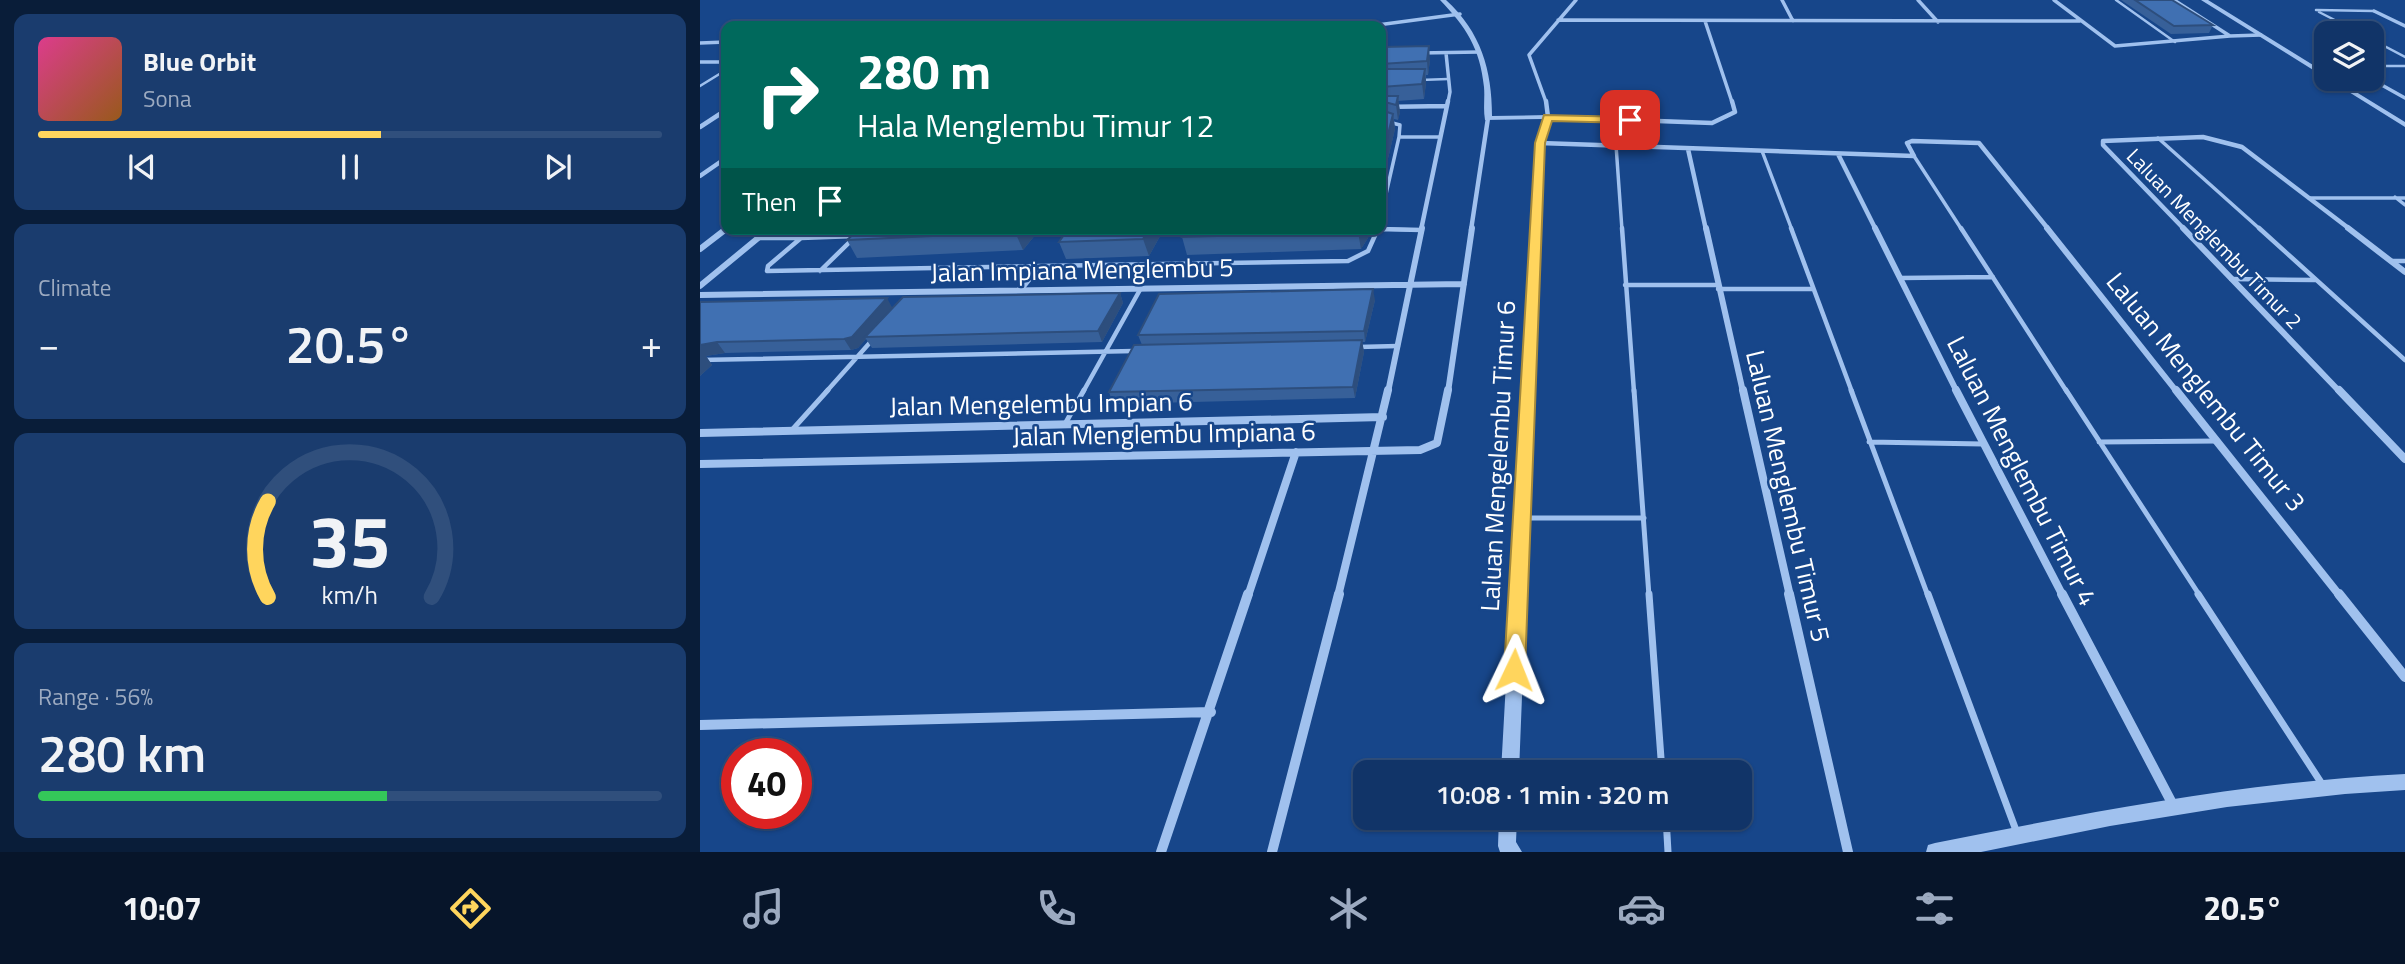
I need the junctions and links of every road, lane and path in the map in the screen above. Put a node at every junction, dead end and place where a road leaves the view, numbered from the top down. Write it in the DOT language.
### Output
graph roads {
  1 [pos="1443,0"];
  2 [pos="1576,0"];
  3 [pos="1782,0"];
  4 [pos="1918,0"];
  5 [pos="2053,0"];
  6 [pos="2116,0"];
  7 [pos="2174,0"];
  8 [pos="2204,0"];
  9 [pos="2374,11"];
  10 [pos="1460,14"];
  11 [pos="1558,20"];
  12 [pos="1705,21"];
  13 [pos="1793,21"];
  14 [pos="2080,21"];
  15 [pos="2337,21"];
  16 [pos="1938,22"];
  17 [pos="1386,24"];
  18 [pos="2405,26"];
  19 [pos="2261,35"];
  20 [pos="2230,36"];
  21 [pos="721,42"];
  22 [pos="2175,42"];
  23 [pos="700,43"];
  24 [pos="2384,46"];
  25 [pos="1479,52"];
  26 [pos="1407,53"];
  27 [pos="1446,53"];
  28 [pos="2405,57"];
  29 [pos="700,62"];
  30 [pos="721,62"];
  31 [pos="2384,66"];
  32 [pos="2405,66"];
  33 [pos="2314,68"];
  34 [pos="721,74"];
  35 [pos="1448,79"];
  36 [pos="1407,80"];
  37 [pos="700,86"];
  38 [pos="2384,86"];
  39 [pos="2350,91"];
  40 [pos="2405,98"];
  41 [pos="1446,106"];
  42 [pos="1386,107"];
  43 [pos="721,113"];
  44 [pos="1548,117"];
  45 [pos="1488,118"];
  46 [pos="1386,121"];
  47 [pos="2405,125"];
  48 [pos="700,127"];
  49 [pos="1399,137"];
  50 [pos="1440,137"];
  51 [pos="2158,138"];
  52 [pos="1540,143"];
  53 [pos="1616,145"];
  54 [pos="1688,149"];
  55 [pos="1762,151"];
  56 [pos="1838,154"];
  57 [pos="1914,156"];
  58 [pos="721,161"];
  59 [pos="700,176"];
  60 [pos="1386,194"];
  61 [pos="2395,197"];
  62 [pos="2309,198"];
  63 [pos="2405,198"];
  64 [pos="2405,205"];
  65 [pos="1386,230"];
  66 [pos="1422,230"];
  67 [pos="721,233"];
  68 [pos="762,235"];
  69 [pos="803,235"];
  70 [pos="1376,235"];
  71 [pos="856,236"];
  72 [pos="758,238"];
  73 [pos="800,238"];
  74 [pos="700,249"];
  75 [pos="2391,261"];
  76 [pos="2405,261"];
  77 [pos="1040,266"];
  78 [pos="819,272"];
  79 [pos="2405,272"];
  80 [pos="1993,277"];
  81 [pos="1900,278"];
  82 [pos="2229,278"];
  83 [pos="2315,279"];
  84 [pos="1412,284"];
  85 [pos="1464,284"];
  86 [pos="1625,285"];
  87 [pos="700,286"];
  88 [pos="1718,287"];
  89 [pos="1140,288"];
  90 [pos="1812,289"];
  91 [pos="1021,290"];
  92 [pos="915,292"];
  93 [pos="700,295"];
  94 [pos="907,301"];
  95 [pos="882,329"];
  96 [pos="1398,346"];
  97 [pos="1356,347"];
  98 [pos="1147,351"];
  99 [pos="1105,352"];
  100 [pos="857,357"];
  101 [pos="700,360"];
  102 [pos="2405,360"];
  103 [pos="1383,417"];
  104 [pos="1065,424"];
  105 [pos="792,430"];
  106 [pos="700,433"];
  107 [pos="2218,441"];
  108 [pos="1868,442"];
  109 [pos="2099,442"];
  110 [pos="1983,444"];
  111 [pos="1376,449"];
  112 [pos="1296,452"];
  113 [pos="2405,459"];
  114 [pos="700,464"];
  115 [pos="1521,518"];
  116 [pos="1644,518"];
  117 [pos="2405,677"];
  118 [pos="1210,712"];
  119 [pos="700,725"];
  120 [pos="1511,760"];
  121 [pos="1661,760"];
  122 [pos="2405,782"];
  123 [pos="2322,785"];
  124 [pos="2173,805"];
  125 [pos="1508,830"];
  126 [pos="1667,830"];
  127 [pos="2018,835"];
  128 [pos="1161,852"];
  129 [pos="1272,852"];
  130 [pos="1513,852"];
  131 [pos="1668,852"];
  132 [pos="1848,852"];
  133 [pos="1935,852"];
  1 -- 10 [label="street"];
  2 -- 11 [label="street"];
  3 -- 13 [label="street"];
  4 -- 16 [label="street"];
  5 -- 14 [label="street"];
  6 -- 22 [label="lane"];
  7 -- 20 [label="street"];
  8 -- 19 [label="street"];
  9 -- 15 [label="lane"];
  9 -- 18 [label="street"];
  10 -- 17 [label="street"];
  10 -- 25 [label="street"];
  11 -- 12 [label="street"];
  11 -- 44 [label="street"];
  12 -- 13 [label="street"];
  12 -- 44 [label="street"];
  13 -- 16 [label="street"];
  14 -- 16 [label="street"];
  14 -- 22 [label="street"];
  19 -- 20 [label="street"];
  19 -- 33 [label="street"];
  20 -- 22 [label="street"];
  21 -- 23 [label="street"];
  24 -- 28 [label="lane"];
  25 -- 27 [label="street"];
  25 -- 45 [label="street"];
  26 -- 27 [label="street"];
  27 -- 35 [label="street"];
  29 -- 30 [label="street"];
  31 -- 32 [label="lane"];
  34 -- 37 [label="lane"];
  35 -- 36 [label="lane"];
  35 -- 41 [label="street"];
  38 -- 40 [label="street"];
  39 -- 47 [label="street"];
  41 -- 42 [label="street"];
  41 -- 50 [label="street"];
  43 -- 48 [label="street"];
  44 -- 45 [label="street"];
  44 -- 52 [label="street"];
  45 -- 85 [label="street"];
  46 -- 49 [label="lane"];
  49 -- 50 [label="lane"];
  49 -- 60 [label="lane"];
  50 -- 66 [label="street"];
  51 -- 62 [label="street, Laluan Menglembu Timur 2"];
  51 -- 82 [label="street, Laluan Menglembu Timur 2"];
  51 -- 83 [label="lane"];
  52 -- 53 [label="street"];
  52 -- 115 [label="street, Laluan Mengelembu Timur 6"];
  53 -- 54 [label="street"];
  53 -- 86 [label="lane"];
  54 -- 55 [label="street"];
  54 -- 88 [label="street, Laluan Menglembu Timur 5"];
  55 -- 56 [label="street"];
  55 -- 90 [label="lane"];
  56 -- 57 [label="street"];
  56 -- 81 [label="street, Laluan Menglembu Timur 4"];
  57 -- 80 [label="lane"];
  57 -- 107 [label="street, Laluan Menglembu Timur 3"];
  58 -- 59 [label="street"];
  61 -- 62 [label="lane"];
  61 -- 63 [label="lane"];
  61 -- 64 [label="lane"];
  62 -- 75 [label="street"];
  65 -- 66 [label="lane"];
  66 -- 84 [label="street"];
  67 -- 74 [label="street"];
  68 -- 72 [label="street"];
  69 -- 73 [label="lane"];
  70 -- 77 [label="lane"];
  71 -- 73 [label="lane"];
  71 -- 78 [label="lane"];
  72 -- 73 [label="lane"];
  72 -- 87 [label="street"];
  73 -- 78 [label="lane"];
  75 -- 76 [label="lane"];
  75 -- 79 [label="street"];
  77 -- 78 [label="lane"];
  77 -- 91 [label="lane"];
  80 -- 81 [label="lane"];
  80 -- 109 [label="lane"];
  81 -- 110 [label="street, Laluan Menglembu Timur 4"];
  82 -- 83 [label="lane"];
  82 -- 113 [label="street, Laluan Menglembu Timur 2"];
  83 -- 102 [label="lane"];
  84 -- 85 [label="street, Jalan Impiana Menglembu 5"];
  84 -- 89 [label="street, Jalan Impiana Menglembu 5"];
  84 -- 96 [label="street"];
  85 -- 111 [label="street, Jalan Menglembu Impiana 6"];
  86 -- 88 [label="lane"];
  86 -- 116 [label="lane"];
  88 -- 90 [label="lane"];
  88 -- 132 [label="street, Laluan Menglembu Timur 5"];
  89 -- 91 [label="street, Jalan Impiana Menglembu 5"];
  89 -- 99 [label="lane"];
  90 -- 108 [label="lane"];
  91 -- 92 [label="street, Jalan Impiana Menglembu 5"];
  92 -- 93 [label="street, Jalan Impiana Menglembu 5"];
  92 -- 94 [label="lane"];
  95 -- 100 [label="lane"];
  96 -- 97 [label="lane"];
  96 -- 103 [label="street"];
  98 -- 99 [label="lane"];
  99 -- 100 [label="lane"];
  99 -- 104 [label="lane"];
  100 -- 101 [label="lane"];
  100 -- 105 [label="lane"];
  103 -- 104 [label="street, Jalan Mengelembu Impian 6"];
  103 -- 111 [label="street"];
  104 -- 105 [label="street, Jalan Mengelembu Impian 6"];
  105 -- 106 [label="street, Jalan Mengelembu Impian 6"];
  107 -- 109 [label="lane"];
  107 -- 117 [label="street, Laluan Menglembu Timur 3"];
  108 -- 110 [label="lane"];
  108 -- 127 [label="lane"];
  109 -- 123 [label="lane"];
  110 -- 124 [label="street, Laluan Menglembu Timur 4"];
  111 -- 112 [label="street, Jalan Menglembu Impiana 6"];
  111 -- 129 [label="street"];
  112 -- 114 [label="street, Jalan Menglembu Impiana 6"];
  112 -- 118 [label="street"];
  115 -- 116 [label="lane"];
  115 -- 120 [label="street, Laluan Mengelembu Timur 6"];
  116 -- 121 [label="lane"];
  118 -- 119 [label="street"];
  118 -- 128 [label="street"];
  122 -- 123 [label="street"];
  123 -- 124 [label="street"];
  124 -- 127 [label="street"];
  125 -- 130 [label="street"];
  126 -- 131 [label="lane"];
  127 -- 133 [label="street"];
}
